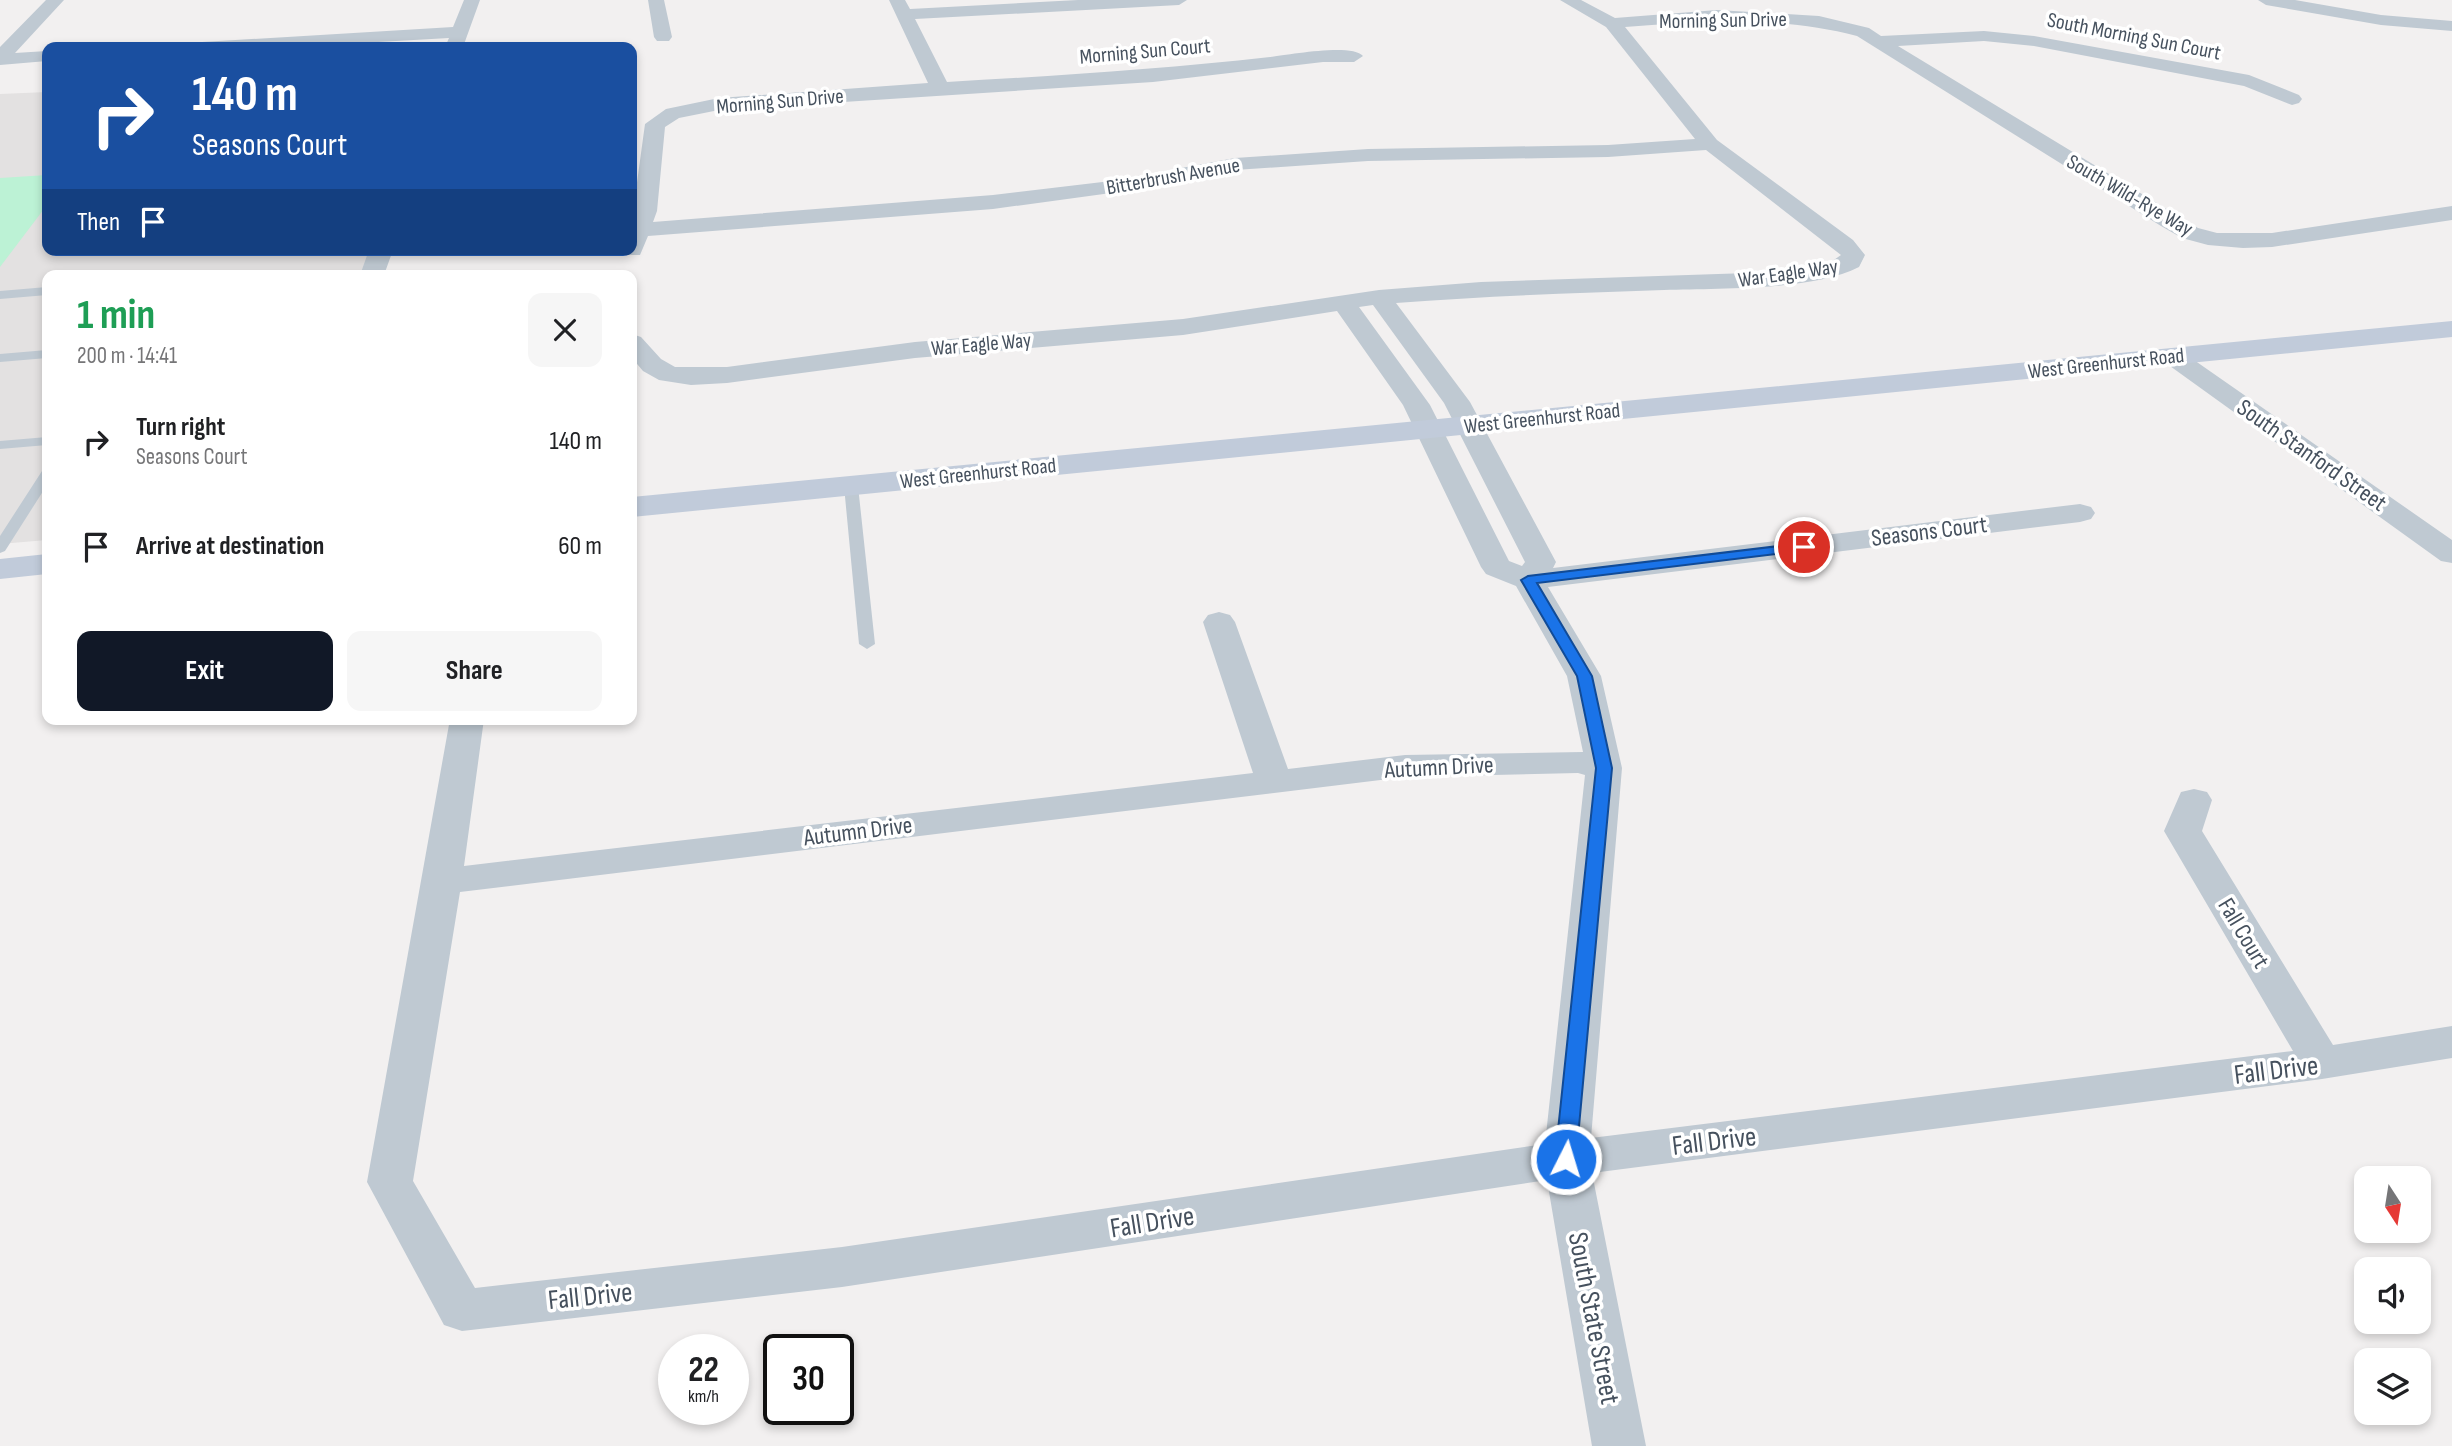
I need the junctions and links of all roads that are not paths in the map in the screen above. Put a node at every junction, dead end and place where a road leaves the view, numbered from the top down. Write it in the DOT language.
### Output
graph roads {
  1 [pos="56,0"];
  2 [pos="472,0"];
  3 [pos="656,0"];
  4 [pos="1179,0"];
  5 [pos="1568,0"];
  6 [pos="2266,0"];
  7 [pos="901,7"];
  8 [pos="1612,23"];
  9 [pos="2452,26"];
  10 [pos="663,37"];
  11 [pos="457,40"];
  12 [pos="1880,41"];
  13 [pos="384,42"];
  14 [pos="42,56"];
  15 [pos="1354,56"];
  16 [pos="0,58"];
  17 [pos="940,88"];
  18 [pos="2292,99"];
  19 [pos="1710,144"];
  20 [pos="2452,213"];
  21 [pos="637,235"];
  22 [pos="637,243"];
  23 [pos="42,291"];
  24 [pos="0,295"];
  25 [pos="1379,297"];
  26 [pos="1343,302"];
  27 [pos="2452,329"];
  28 [pos="637,348"];
  29 [pos="42,354"];
  30 [pos="2172,356"];
  31 [pos="0,358"];
  32 [pos="1468,425"];
  33 [pos="1428,429"];
  34 [pos="42,441"];
  35 [pos="0,445"];
  36 [pos="42,482"];
  37 [pos="851,486"];
  38 [pos="637,507"];
  39 [pos="2080,513"];
  40 [pos="0,548"];
  41 [pos="2452,554"];
  42 [pos="42,565"];
  43 [pos="0,569"];
  44 [pos="1528,580"];
  45 [pos="1219,622"];
  46 [pos="867,643"];
  47 [pos="466,725"];
  48 [pos="1604,768"];
  49 [pos="1275,782"];
  50 [pos="2194,800"];
  51 [pos="442,881"];
  52 [pos="2452,1042"];
  53 [pos="2322,1063"];
  54 [pos="1566,1159"];
  55 [pos="1619,1446"];
  1 -- 16 [label="street"];
  2 -- 11 [label="street"];
  3 -- 10 [label="street"];
  4 -- 7 [label="street"];
  5 -- 8 [label="street"];
  6 -- 9 [label="street"];
  7 -- 17 [label="street"];
  8 -- 12 [label="street, Morning Sun Drive"];
  8 -- 19 [label="street, War Eagle Way"];
  11 -- 13 [label="street"];
  12 -- 18 [label="street, South Morning Sun Court"];
  12 -- 20 [label="street, South Wild-Rye Way"];
  14 -- 16 [label="street"];
  15 -- 17 [label="street, Morning Sun Court"];
  17 -- 21 [label="street, Morning Sun Drive"];
  19 -- 22 [label="street, Bitterbrush Avenue"];
  19 -- 25 [label="street, War Eagle Way"];
  23 -- 24 [label="lane"];
  25 -- 26 [label="street, War Eagle Way"];
  25 -- 32 [label="street"];
  26 -- 28 [label="street, War Eagle Way"];
  26 -- 33 [label="street"];
  27 -- 30 [label="main road, West Greenhurst Road"];
  29 -- 31 [label="lane"];
  30 -- 32 [label="main road, West Greenhurst Road"];
  30 -- 41 [label="street, South Stanford Street"];
  32 -- 33 [label="main road, West Greenhurst Road"];
  32 -- 44 [label="street"];
  33 -- 37 [label="main road, West Greenhurst Road"];
  33 -- 44 [label="street"];
  34 -- 35 [label="lane"];
  36 -- 40 [label="lane"];
  37 -- 38 [label="main road, West Greenhurst Road"];
  37 -- 46 [label="lane"];
  39 -- 44 [label="street, Seasons Court"];
  42 -- 43 [label="main road"];
  44 -- 48 [label="street, South State Street"];
  45 -- 49 [label="street"];
  47 -- 51 [label="street, Fall Drive"];
  48 -- 49 [label="street, Autumn Drive"];
  48 -- 54 [label="street, South State Street"];
  49 -- 51 [label="street, Autumn Drive"];
  50 -- 53 [label="street, Fall Court"];
  51 -- 54 [label="street, Fall Drive"];
  52 -- 53 [label="street, Fall Drive"];
  53 -- 54 [label="street, Fall Drive"];
  54 -- 55 [label="street, South State Street"];
}
